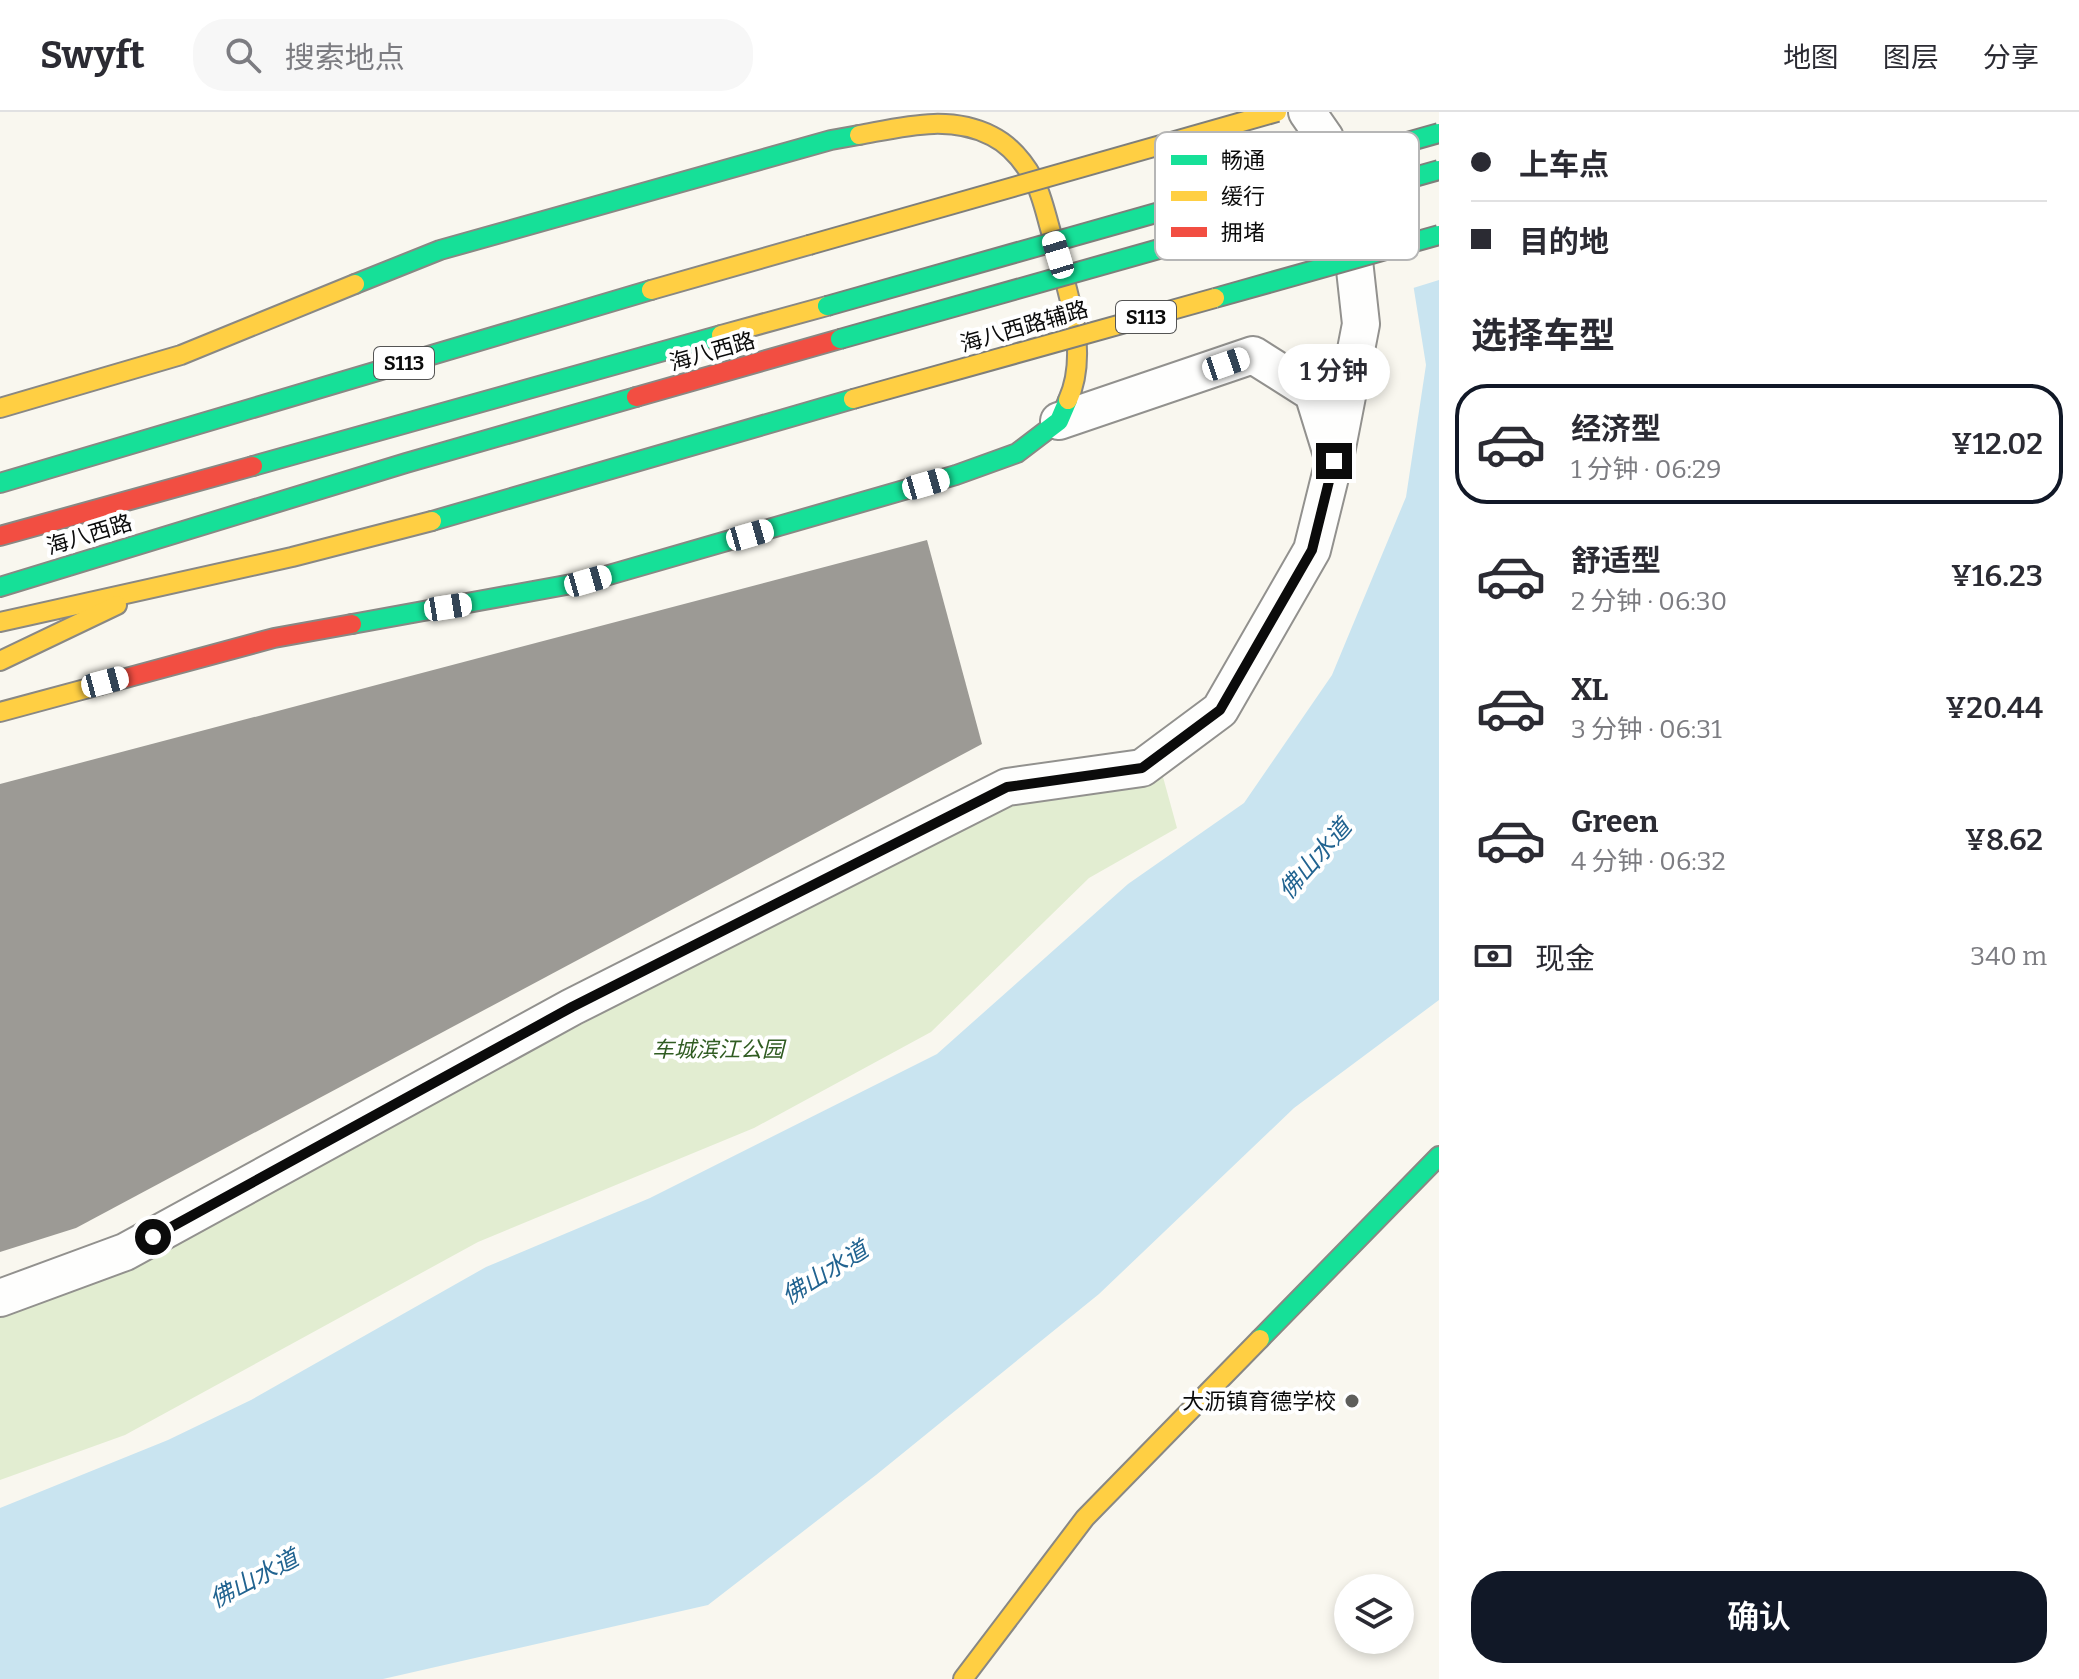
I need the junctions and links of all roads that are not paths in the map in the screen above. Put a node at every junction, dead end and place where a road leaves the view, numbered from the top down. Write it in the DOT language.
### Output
graph roads {
  1 [pos="1277,112"];
  2 [pos="1307,112"];
  3 [pos="1207,132"];
  4 [pos="1321,132"];
  5 [pos="1439,133"];
  6 [pos="1419,139"];
  7 [pos="1155,147"];
  8 [pos="1439,170"];
  9 [pos="1419,176"];
  10 [pos="1155,213"];
  11 [pos="1439,235"];
  12 [pos="1419,241"];
  13 [pos="1155,250"];
  14 [pos="1350,260"];
  15 [pos="1354,260"];
  16 [pos="0,408"];
  17 [pos="1059,421"];
  18 [pos="1334,461"];
  19 [pos="0,483"];
  20 [pos="0,536"];
  21 [pos="0,587"];
  22 [pos="149,590"];
  23 [pos="0,622"];
  24 [pos="0,661"];
  25 [pos="0,712"];
  26 [pos="1439,1156"];
  27 [pos="0,1298"];
  28 [pos="963,1679"];
  1 -- 3 [label="main road, S113, bridge"];
  2 -- 4 [label="street"];
  5 -- 6 [label="main road, 海八西路, bridge"];
  7 -- 19 [label="main road, S113, bridge"];
  8 -- 9 [label="main road, 海八西路, bridge"];
  10 -- 20 [label="main road, 海八西路, bridge"];
  11 -- 12 [label="main road, 海八西路辅路 / S113, bridge"];
  13 -- 21 [label="main road, 海八西路, bridge"];
  14 -- 22 [label="main road, 海八西路辅路 / S113, bridge"];
  15 -- 18 [label="street"];
  16 -- 17 [label="main road"];
  17 -- 18 [label="street"];
  17 -- 25 [label="main road"];
  18 -- 27 [label="street"];
  22 -- 23 [label="main road"];
  22 -- 24 [label="main road"];
  26 -- 28 [label="main road"];
}
